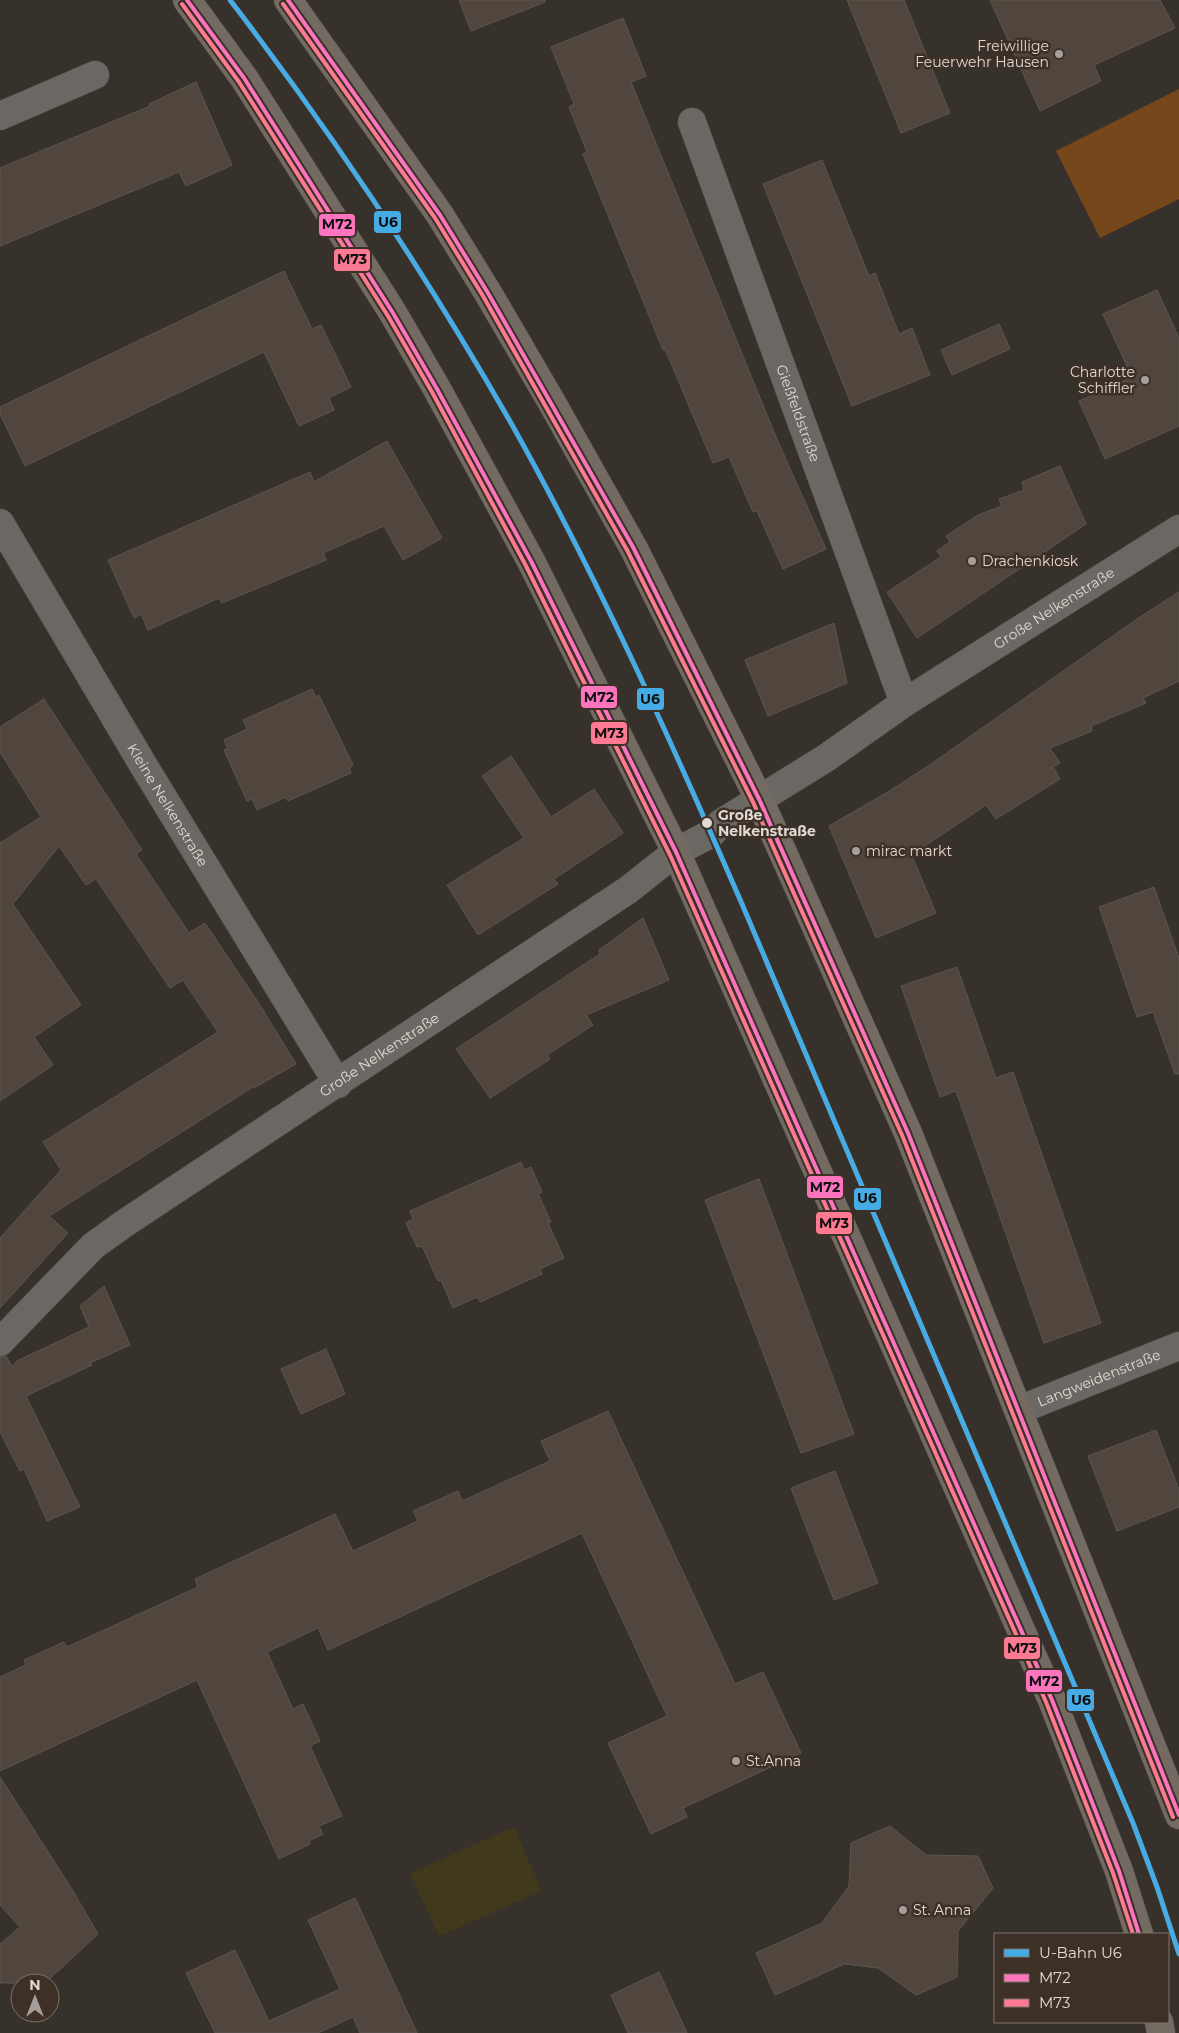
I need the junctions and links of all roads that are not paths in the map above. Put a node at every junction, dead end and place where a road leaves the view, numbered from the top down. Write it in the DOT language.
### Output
graph roads {
  1 [pos="187,0"];
  2 [pos="288,0"];
  3 [pos="96,74"];
  4 [pos="0,116"];
  5 [pos="692,122"];
  6 [pos="0,523"];
  7 [pos="1179,529"];
  8 [pos="904,703"];
  9 [pos="759,800"];
  10 [pos="676,852"];
  11 [pos="338,1084"];
  12 [pos="0,1342"];
  13 [pos="1179,1346"];
  14 [pos="1019,1410"];
  15 [pos="1179,1815"];
  16 [pos="1139,1933"];
  1 -- 10 [label="main road"];
  2 -- 9 [label="main road"];
  3 -- 4 [label="street"];
  5 -- 8 [label="street, Gießfeldstraße"];
  6 -- 11 [label="street, Kleine Nelkenstraße"];
  7 -- 8 [label="street, Große Nelkenstraße"];
  8 -- 9 [label="street, Große Nelkenstraße"];
  9 -- 10 [label="street, Große Nelkenstraße"];
  9 -- 14 [label="main road"];
  10 -- 11 [label="street, Große Nelkenstraße"];
  10 -- 16 [label="main road"];
  11 -- 12 [label="street, Große Nelkenstraße"];
  13 -- 14 [label="street, Langweidenstraße"];
  14 -- 15 [label="main road"];
}
